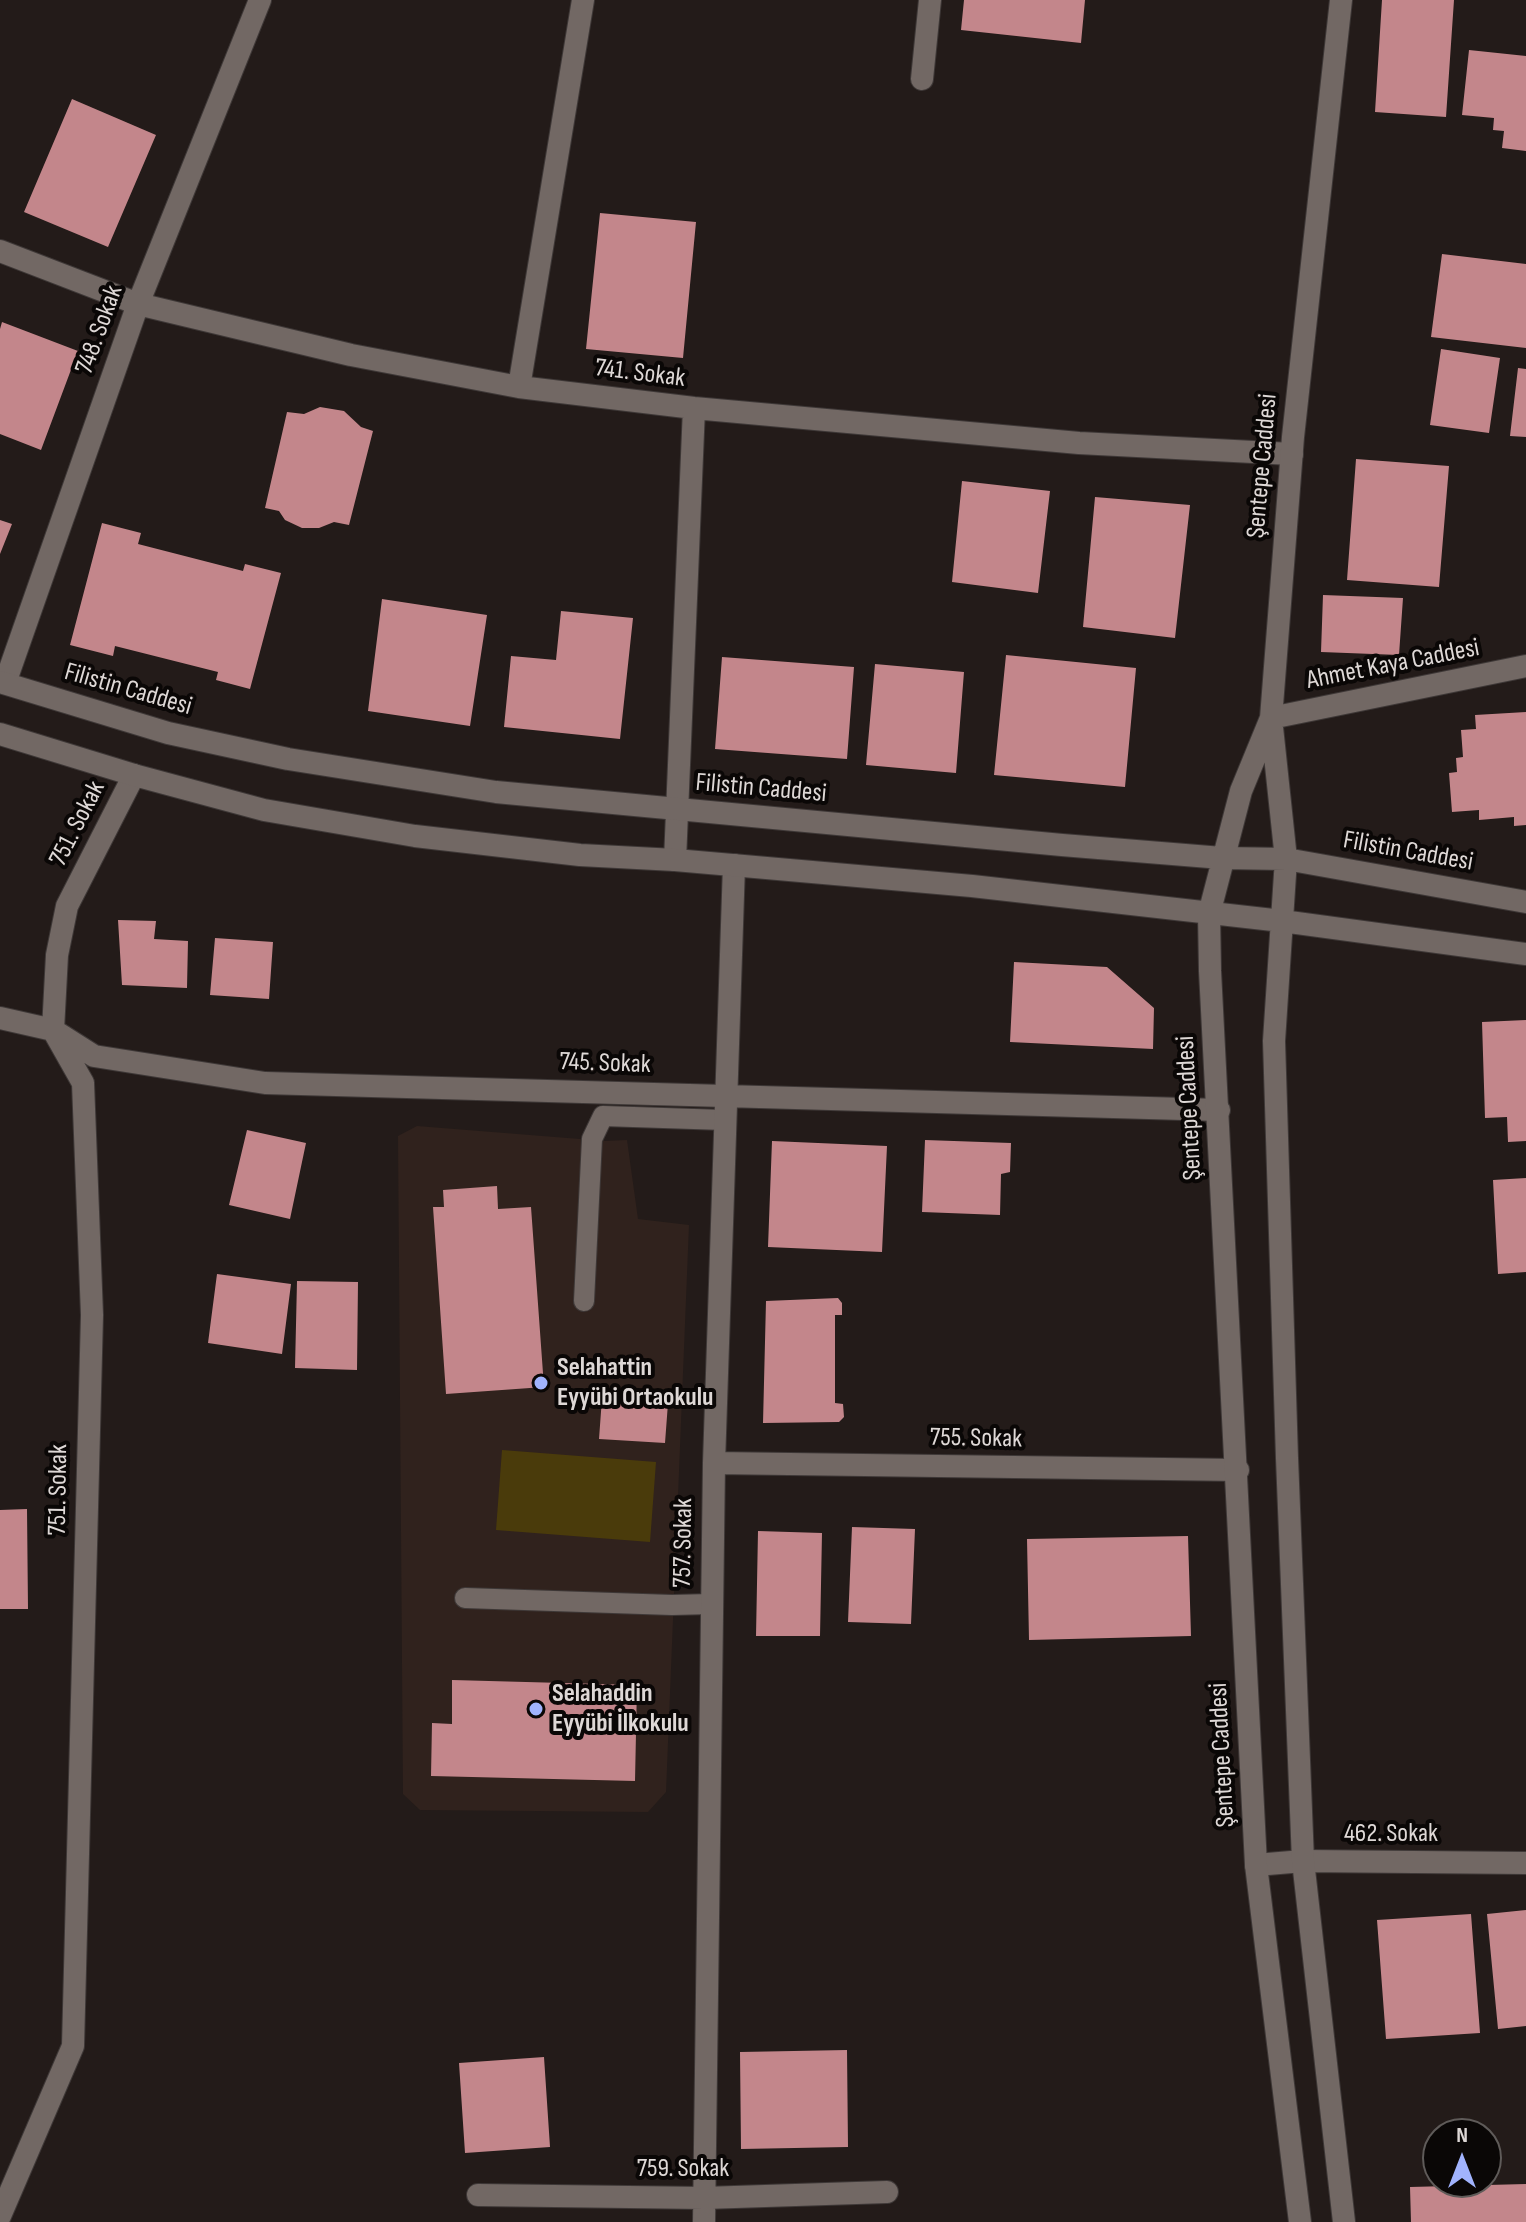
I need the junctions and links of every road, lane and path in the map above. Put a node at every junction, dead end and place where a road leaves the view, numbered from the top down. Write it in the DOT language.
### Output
graph roads {
  1 [pos="260,0"];
  2 [pos="583,0"];
  3 [pos="930,0"];
  4 [pos="1341,0"];
  5 [pos="922,79"];
  6 [pos="0,251"];
  7 [pos="138,304"];
  8 [pos="519,387"];
  9 [pos="694,408"];
  10 [pos="1292,454"];
  11 [pos="1526,666"];
  12 [pos="2,682"];
  13 [pos="1271,718"];
  14 [pos="0,734"];
  15 [pos="134,775"];
  16 [pos="677,810"];
  17 [pos="1222,858"];
  18 [pos="1286,859"];
  19 [pos="675,860"];
  20 [pos="734,865"];
  21 [pos="1526,902"];
  22 [pos="1209,914"];
  23 [pos="1282,921"];
  24 [pos="1526,954"];
  25 [pos="0,1018"];
  26 [pos="53,1030"];
  27 [pos="725,1096"];
  28 [pos="1219,1110"];
  29 [pos="724,1120"];
  30 [pos="584,1301"];
  31 [pos="714,1463"];
  32 [pos="1238,1470"];
  33 [pos="465,1598"];
  34 [pos="711,1604"];
  35 [pos="1303,1861"];
  36 [pos="1526,1863"];
  37 [pos="1256,1865"];
  38 [pos="887,2192"];
  39 [pos="478,2195"];
  40 [pos="704,2198"];
  41 [pos="0,2216"];
  42 [pos="704,2222"];
  43 [pos="1300,2222"];
  44 [pos="1344,2222"];
  1 -- 7 [label="street, 748. Sokak"];
  2 -- 8 [label="street"];
  3 -- 5 [label="street"];
  4 -- 10 [label="street, Şentepe Caddesi"];
  6 -- 7 [label="street, 741. Sokak"];
  7 -- 8 [label="street, 741. Sokak"];
  7 -- 12 [label="street, 748. Sokak"];
  8 -- 9 [label="street, 741. Sokak"];
  9 -- 10 [label="street, 741. Sokak"];
  9 -- 16 [label="street"];
  10 -- 13 [label="street, Şentepe Caddesi"];
  11 -- 13 [label="street, Ahmet Kaya Caddesi"];
  12 -- 16 [label="street, Filistin Caddesi"];
  13 -- 17 [label="street, Şentepe Caddesi"];
  13 -- 18 [label="street"];
  14 -- 15 [label="street"];
  15 -- 19 [label="street"];
  15 -- 26 [label="street, 751. Sokak"];
  16 -- 17 [label="street, Filistin Caddesi"];
  16 -- 19 [label="street"];
  17 -- 18 [label="street, Filistin Caddesi"];
  17 -- 22 [label="street, Şentepe Caddesi"];
  18 -- 21 [label="street, Filistin Caddesi"];
  18 -- 23 [label="street"];
  19 -- 20 [label="street"];
  20 -- 22 [label="street"];
  20 -- 27 [label="street, 757. Sokak"];
  22 -- 23 [label="street"];
  22 -- 28 [label="street, Şentepe Caddesi"];
  23 -- 24 [label="street"];
  23 -- 35 [label="street"];
  25 -- 26 [label="street, 745. Sokak"];
  26 -- 27 [label="street, 745. Sokak"];
  26 -- 41 [label="street, 751. Sokak"];
  27 -- 28 [label="street, 745. Sokak"];
  27 -- 29 [label="street, 757. Sokak"];
  28 -- 32 [label="street, Şentepe Caddesi"];
  29 -- 30 [label="lane"];
  29 -- 31 [label="street, 757. Sokak"];
  31 -- 32 [label="street, 755. Sokak"];
  31 -- 34 [label="street, 757. Sokak"];
  32 -- 37 [label="street, Şentepe Caddesi"];
  33 -- 34 [label="lane"];
  34 -- 40 [label="street, 757. Sokak"];
  35 -- 36 [label="street, 462. Sokak"];
  35 -- 37 [label="street, 462. Sokak"];
  35 -- 44 [label="street"];
  37 -- 43 [label="street, Şentepe Caddesi"];
  38 -- 40 [label="street, 759. Sokak"];
  39 -- 40 [label="street, 759. Sokak"];
  40 -- 42 [label="street, 757. Sokak"];
}
